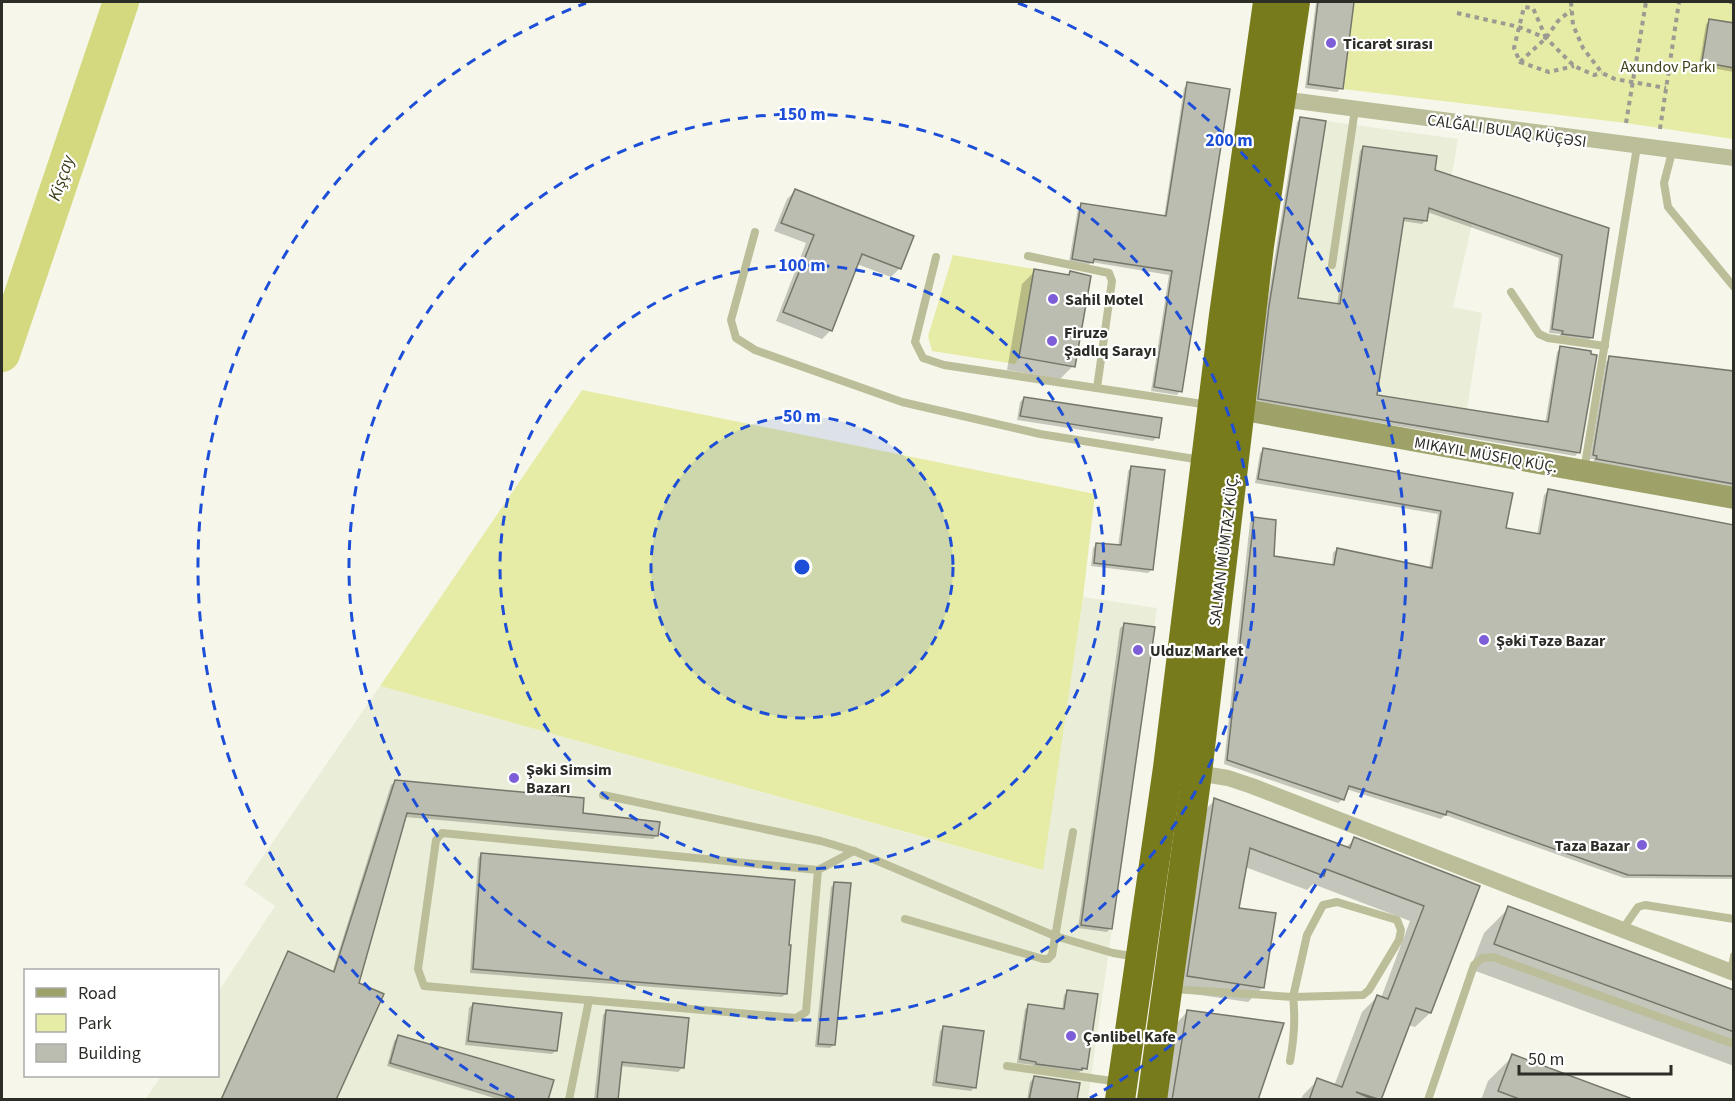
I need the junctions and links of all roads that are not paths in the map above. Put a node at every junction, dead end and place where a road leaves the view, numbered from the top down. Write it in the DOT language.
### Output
graph roads {
  1 [pos="1268,2"];
  2 [pos="1295,2"];
  3 [pos="1268,96"];
  4 [pos="1355,110"];
  5 [pos="1637,147"];
  6 [pos="1672,152"];
  7 [pos="1734,158"];
  8 [pos="755,232"];
  9 [pos="1028,256"];
  10 [pos="936,257"];
  11 [pos="1332,266"];
  12 [pos="1734,287"];
  13 [pos="1511,292"];
  14 [pos="1605,346"];
  15 [pos="1097,388"];
  16 [pos="1226,407"];
  17 [pos="1206,461"];
  18 [pos="1584,471"];
  19 [pos="1734,498"];
  20 [pos="1197,772"];
  21 [pos="603,795"];
  22 [pos="1073,832"];
  23 [pos="854,851"];
  24 [pos="818,870"];
  25 [pos="905,919"];
  26 [pos="1734,919"];
  27 [pos="1622,930"];
  28 [pos="1055,936"];
  29 [pos="1140,957"];
  30 [pos="1733,967"];
  31 [pos="1169,975"];
  32 [pos="1293,997"];
  33 [pos="589,1000"];
  34 [pos="1734,1044"];
  35 [pos="1127,1050"];
  36 [pos="1158,1056"];
  37 [pos="1290,1061"];
  38 [pos="1007,1066"];
  39 [pos="1121,1091"];
  40 [pos="569,1100"];
  41 [pos="1152,1100"];
  42 [pos="1428,1100"];
  1 -- 3 [label="highway"];
  2 -- 3 [label="highway"];
  3 -- 4 [label="street"];
  3 -- 16 [label="highway"];
  4 -- 5 [label="street"];
  4 -- 11 [label="lane"];
  5 -- 6 [label="street"];
  5 -- 14 [label="lane"];
  6 -- 7 [label="street"];
  6 -- 12 [label="lane"];
  8 -- 17 [label="lane"];
  9 -- 15 [label="lane"];
  10 -- 15 [label="lane"];
  13 -- 14 [label="lane"];
  14 -- 18 [label="lane"];
  15 -- 16 [label="lane"];
  16 -- 17 [label="highway"];
  16 -- 18 [label="main road"];
  16 -- 20 [label="highway, SALMAN MÜMTAZ KÜÇ."];
  17 -- 29 [label="highway"];
  18 -- 19 [label="main road"];
  20 -- 27 [label="street"];
  20 -- 31 [label="highway, SALMAN MÜMTAZ KÜÇ."];
  21 -- 23 [label="lane"];
  22 -- 28 [label="lane"];
  23 -- 24 [label="lane"];
  23 -- 28 [label="lane"];
  24 -- 33 [label="lane"];
  24 -- 33 [label="lane"];
  25 -- 28 [label="lane"];
  26 -- 27 [label="lane"];
  27 -- 30 [label="street"];
  28 -- 29 [label="lane"];
  29 -- 31 [label="highway"];
  29 -- 35 [label="highway"];
  31 -- 32 [label="lane"];
  31 -- 36 [label="highway, SALMAN MÜMTAZ KÜÇ."];
  32 -- 32 [label="lane"];
  32 -- 37 [label="lane"];
  33 -- 40 [label="lane"];
  34 -- 42 [label="lane"];
  35 -- 36 [label="highway"];
  35 -- 39 [label="highway"];
  36 -- 41 [label="highway, SALMAN MÜMTAZ KÜÇ."];
  38 -- 39 [label="lane"];
}
